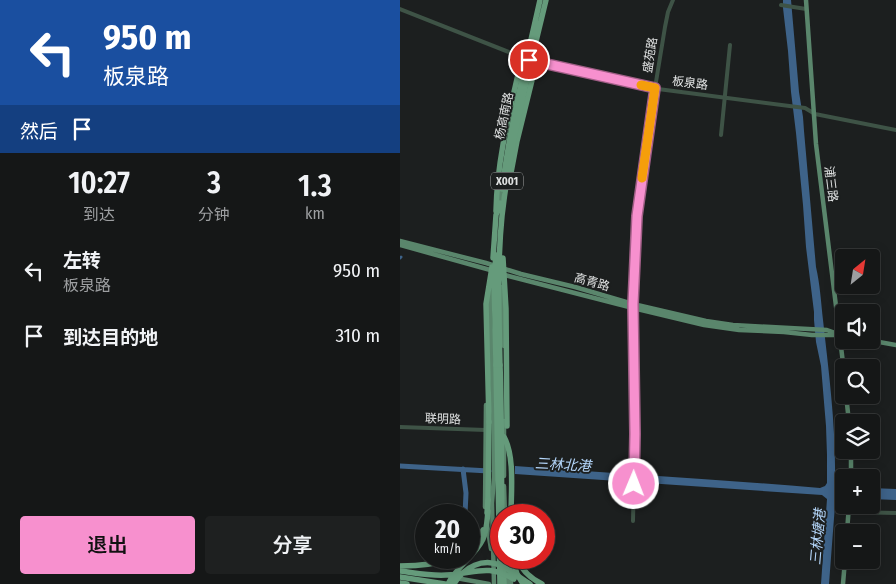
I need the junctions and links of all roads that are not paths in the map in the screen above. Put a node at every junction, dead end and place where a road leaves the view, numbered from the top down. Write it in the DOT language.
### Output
graph roads {
  1 [pos="540,0"];
  2 [pos="547,0"];
  3 [pos="673,0"];
  4 [pos="806,0"];
  5 [pos="781,5"];
  6 [pos="400,8"];
  7 [pos="806,9"];
  8 [pos="730,45"];
  9 [pos="529,60"];
  10 [pos="655,88"];
  11 [pos="724,97"];
  12 [pos="814,114"];
  13 [pos="896,130"];
  14 [pos="721,135"];
  15 [pos="505,192"];
  16 [pos="500,203"];
  17 [pos="506,207"];
  18 [pos="496,215"];
  19 [pos="496,232"];
  20 [pos="401,245"];
  21 [pos="494,258"];
  22 [pos="493,266"];
  23 [pos="504,275"];
  24 [pos="838,304"];
  25 [pos="633,306"];
  26 [pos="835,333"];
  27 [pos="835,336"];
  28 [pos="880,342"];
  29 [pos="896,345"];
  30 [pos="498,365"];
  31 [pos="505,414"];
  32 [pos="504,424"];
  33 [pos="400,427"];
  34 [pos="486,430"];
  35 [pos="506,440"];
  36 [pos="493,441"];
  37 [pos="485,454"];
  38 [pos="497,464"];
  39 [pos="501,479"];
  40 [pos="504,490"];
  41 [pos="502,503"];
  42 [pos="508,504"];
  43 [pos="488,511"];
  44 [pos="880,513"];
  45 [pos="896,513"];
  46 [pos="634,521"];
  47 [pos="480,535"];
  48 [pos="415,566"];
  49 [pos="400,569"];
  50 [pos="506,569"];
  51 [pos="509,569"];
  52 [pos="515,569"];
  53 [pos="522,569"];
  54 [pos="845,569"];
  55 [pos="494,574"];
  56 [pos="400,577"];
  57 [pos="400,583"];
  58 [pos="407,584"];
  59 [pos="446,584"];
  60 [pos="454,584"];
  61 [pos="490,584"];
  62 [pos="497,584"];
  63 [pos="504,584"];
  64 [pos="510,584"];
  65 [pos="517,584"];
  66 [pos="523,584"];
  67 [pos="530,584"];
  68 [pos="542,584"];
  69 [pos="844,584"];
  1 -- 9 [label="main road, 杨高南路 / X001"];
  1 -- 16 [label="highway, 杨高南路 / X001, bridge"];
  2 -- 9 [label="main road, 杨高南路 / X001"];
  2 -- 15 [label="highway, 杨高南路 / X001, bridge"];
  3 -- 10 [label="street, 盛苑路"];
  4 -- 7 [label="main road, 浦三路"];
  5 -- 7 [label="street"];
  6 -- 9 [label="street, 板泉路"];
  7 -- 12 [label="main road, 浦三路"];
  8 -- 11 [label="street"];
  9 -- 10 [label="street, 板泉路"];
  9 -- 17 [label="highway, bridge"];
  9 -- 18 [label="highway, bridge"];
  9 -- 19 [label="main road, 杨高南路 / X001"];
  9 -- 22 [label="main road, 杨高南路 / X001"];
  10 -- 11 [label="street, 板泉路"];
  10 -- 25 [label="street, 盛苑路"];
  11 -- 12 [label="street, 板泉路"];
  11 -- 14 [label="street"];
  12 -- 13 [label="street, 板泉路"];
  12 -- 24 [label="main road, 浦三路"];
  15 -- 17 [label="highway, 杨高南路 / X001, bridge"];
  15 -- 30 [label="highway, 杨高南路 / X001, bridge"];
  16 -- 18 [label="highway, 杨高南路 / X001, bridge"];
  16 -- 30 [label="highway, 杨高南路 / X001, bridge"];
  17 -- 32 [label="highway, 杨高南路 / X001, bridge"];
  18 -- 36 [label="highway, 杨高南路 / X001, bridge"];
  19 -- 21 [label="main road, 杨高南路"];
  19 -- 22 [label="main road, 杨高南路"];
  20 -- 22 [label="main road, 高青路"];
  20 -- 22 [label="main road, 高青路"];
  21 -- 22 [label="main road, 杨高南路"];
  21 -- 22 [label="main road"];
  22 -- 23 [label="main road, 高青路"];
  22 -- 25 [label="main road, 高青路"];
  22 -- 34 [label="main road, 杨高南路 / X001"];
  22 -- 36 [label="main road, 杨高南路 / X001"];
  23 -- 25 [label="main road, 高青路"];
  23 -- 31 [label="main road, 杨高南路 / X001"];
  23 -- 31 [label="main road"];
  25 -- 26 [label="main road, 高青路"];
  25 -- 27 [label="main road, 高青路"];
  25 -- 46 [label="street, 盛苑路"];
  28 -- 29 [label="main road"];
  30 -- 32 [label="highway, 杨高南路 / X001"];
  30 -- 36 [label="highway, 杨高南路 / X001"];
  31 -- 32 [label="main road, 杨高南路 / X001"];
  31 -- 35 [label="main road, 杨高南路 / X001"];
  32 -- 35 [label="highway, 杨高南路"];
  32 -- 38 [label="highway, 杨高南路 / X001"];
  33 -- 34 [label="street, 联明路"];
  34 -- 37 [label="main road, X001"];
  35 -- 38 [label="highway, X001"];
  36 -- 37 [label="main road, 杨高南路"];
  36 -- 38 [label="highway, 杨高南路 / X001"];
  36 -- 38 [label="highway, X001"];
  37 -- 38 [label="main road, X001"];
  38 -- 39 [label="highway, 杨高南路 / X001"];
  38 -- 39 [label="highway, X001"];
  38 -- 43 [label="highway, X001, bridge"];
  38 -- 55 [label="main road, 杨高南路 / X001"];
  39 -- 40 [label="main road, 杨高南路 / X001"];
  39 -- 41 [label="highway, X001"];
  39 -- 41 [label="highway, 杨高南路 / X001"];
  39 -- 55 [label="main road, 杨高南路 / X001"];
  40 -- 41 [label="main road, 杨高南路 / X001"];
  40 -- 42 [label="main road, 杨高南路 / X001"];
  41 -- 62 [label="highway, 杨高南路 / X001, bridge"];
  43 -- 47 [label="highway, bridge"];
  43 -- 59 [label="highway, bridge"];
  44 -- 45 [label="street"];
  48 -- 49 [label="highway"];
  49 -- 61 [label="main road"];
  49 -- 65 [label="highway, bridge"];
  50 -- 63 [label="highway, bridge"];
  51 -- 64 [label="main road"];
  52 -- 66 [label="highway, bridge"];
  53 -- 68 [label="highway"];
  54 -- 69 [label="main road"];
  55 -- 62 [label="main road, 杨高南路 / X001"];
  56 -- 59 [label="highway"];
  57 -- 58 [label="highway"];
  60 -- 67 [label="highway, bridge"];
}
